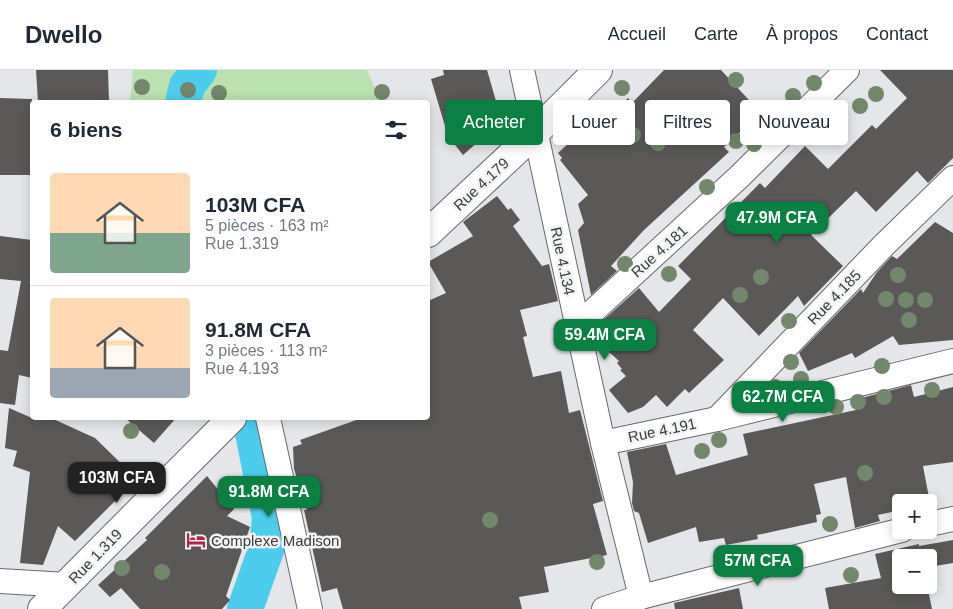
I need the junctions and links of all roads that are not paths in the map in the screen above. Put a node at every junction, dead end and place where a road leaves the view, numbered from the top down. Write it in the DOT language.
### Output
graph roads {
  1 [pos="522,70"];
  2 [pos="598,70"];
  3 [pos="847,70"];
  4 [pos="528,100"];
  5 [pos="543,126"];
  6 [pos="523,145"];
  7 [pos="537,145"];
  8 [pos="953,178"];
  9 [pos="430,231"];
  10 [pos="577,326"];
  11 [pos="953,361"];
  12 [pos="717,419"];
  13 [pos="268,420"];
  14 [pos="227,423"];
  15 [pos="603,443"];
  16 [pos="953,519"];
  17 [pos="937,522"];
  18 [pos="892,533"];
  19 [pos="0,581"];
  20 [pos="67,586"];
  21 [pos="641,597"];
  22 [pos="42,609"];
  23 [pos="310,609"];
  24 [pos="604,609"];
  1 -- 4 [label="street, Rue 4.134"];
  2 -- 5 [label="street, Rue 4.179"];
  3 -- 10 [label="street, Rue 4.181"];
  6 -- 9 [label="street, Rue 4.179"];
  7 -- 10 [label="street, Rue 4.134"];
  8 -- 12 [label="street, Rue 4.185"];
  10 -- 15 [label="street, Rue 4.134"];
  11 -- 12 [label="street, Rue 4.191"];
  12 -- 15 [label="street, Rue 4.191"];
  13 -- 23 [label="street"];
  14 -- 20 [label="street, Rue 1.319"];
  15 -- 21 [label="street, Rue 4.134"];
  16 -- 17 [label="street"];
  18 -- 21 [label="street"];
  19 -- 20 [label="street"];
  20 -- 22 [label="street, Rue 1.319"];
  21 -- 24 [label="street"];
}
